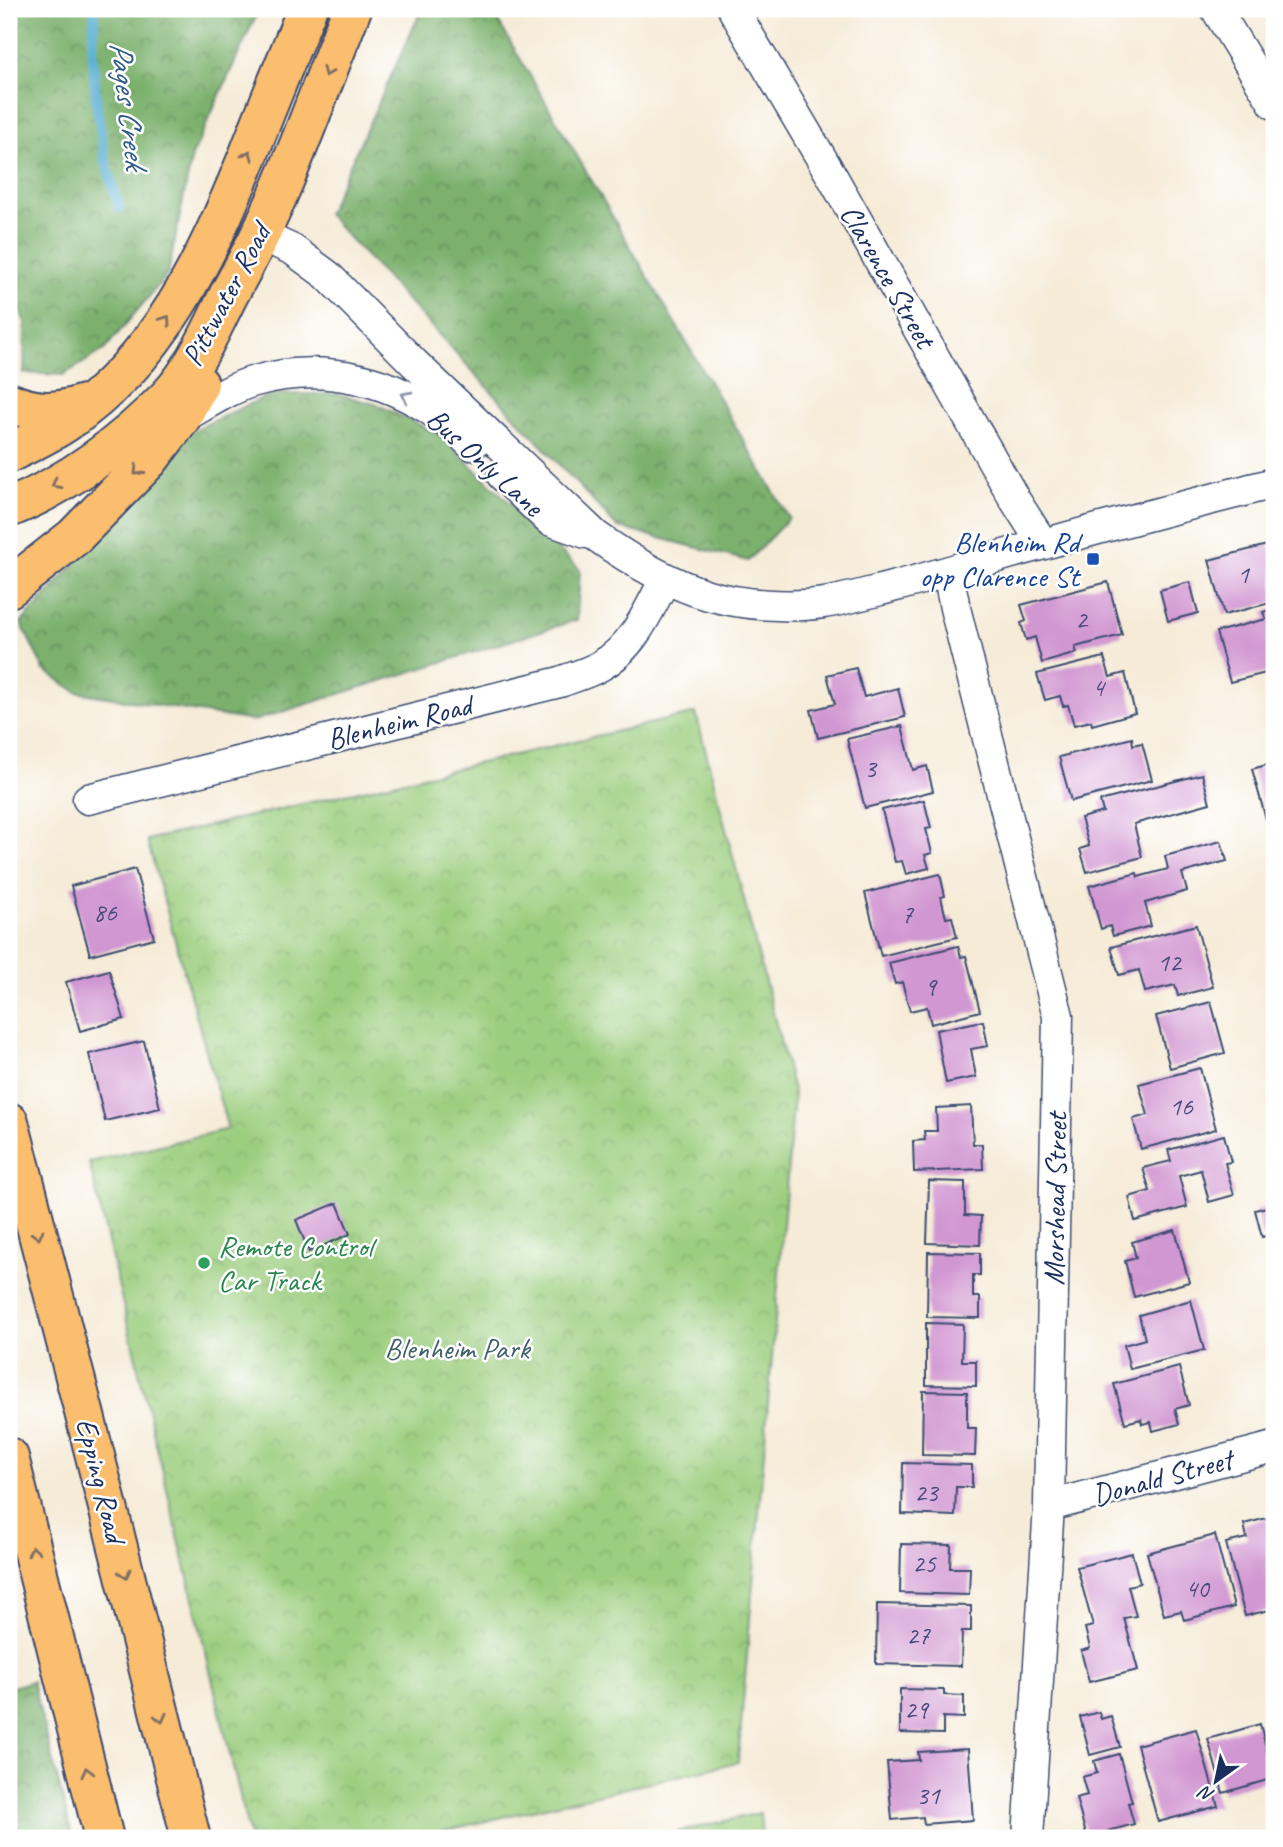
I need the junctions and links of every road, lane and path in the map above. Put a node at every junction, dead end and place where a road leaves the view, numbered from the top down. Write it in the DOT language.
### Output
graph roads {
  1 [pos="307,9"];
  2 [pos="352,9"];
  3 [pos="733,9"];
  4 [pos="1216,9"];
  5 [pos="1274,104"];
  6 [pos="223,218"];
  7 [pos="260,235"];
  8 [pos="207,337"];
  9 [pos="98,397"];
  10 [pos="9,402"];
  11 [pos="181,418"];
  12 [pos="9,453"];
  13 [pos="100,456"];
  14 [pos="1274,483"];
  15 [pos="9,508"];
  16 [pos="596,536"];
  17 [pos="1043,544"];
  18 [pos="948,573"];
  19 [pos="665,579"];
  20 [pos="9,588"];
  21 [pos="88,799"];
  22 [pos="9,1122"];
  23 [pos="1274,1447"];
  24 [pos="9,1457"];
  25 [pos="1049,1506"];
  26 [pos="104,1838"];
  27 [pos="191,1838"];
  28 [pos="1028,1838"];
  6 -- 1 [label="main road, Pittwater Road, one-way"];
  2 -- 7 [label="main road, Pittwater Road, one-way"];
  3 -- 17 [label="street, Clarence Street"];
  4 -- 5 [label="street"];
  6 -- 7 [label="main road"];
  9 -- 6 [label="main road, Pittwater Road, one-way"];
  7 -- 8 [label="main road, Pittwater Road"];
  7 -- 16 [label="street"];
  8 -- 11 [label="main road"];
  8 -- 13 [label="main road, Pittwater Road"];
  9 -- 10 [label="main road"];
  9 -- 12 [label="main road, Pittwater Road"];
  11 -- 13 [label="street, Bus Only Lane"];
  16 -- 11 [label="street, Bus Only Lane, one-way"];
  11 -- 20 [label="main road, one-way"];
  13 -- 15 [label="main road, Pittwater Road, one-way"];
  14 -- 17 [label="street"];
  16 -- 19 [label="street"];
  17 -- 18 [label="street"];
  18 -- 19 [label="street"];
  18 -- 25 [label="street, Morshead Street"];
  19 -- 21 [label="street, Blenheim Road"];
  22 -- 27 [label="main road, Epping Road, one-way"];
  23 -- 25 [label="street, Donald Street"];
  26 -- 24 [label="main road, one-way"];
  25 -- 28 [label="street, Morshead Street"];
}
